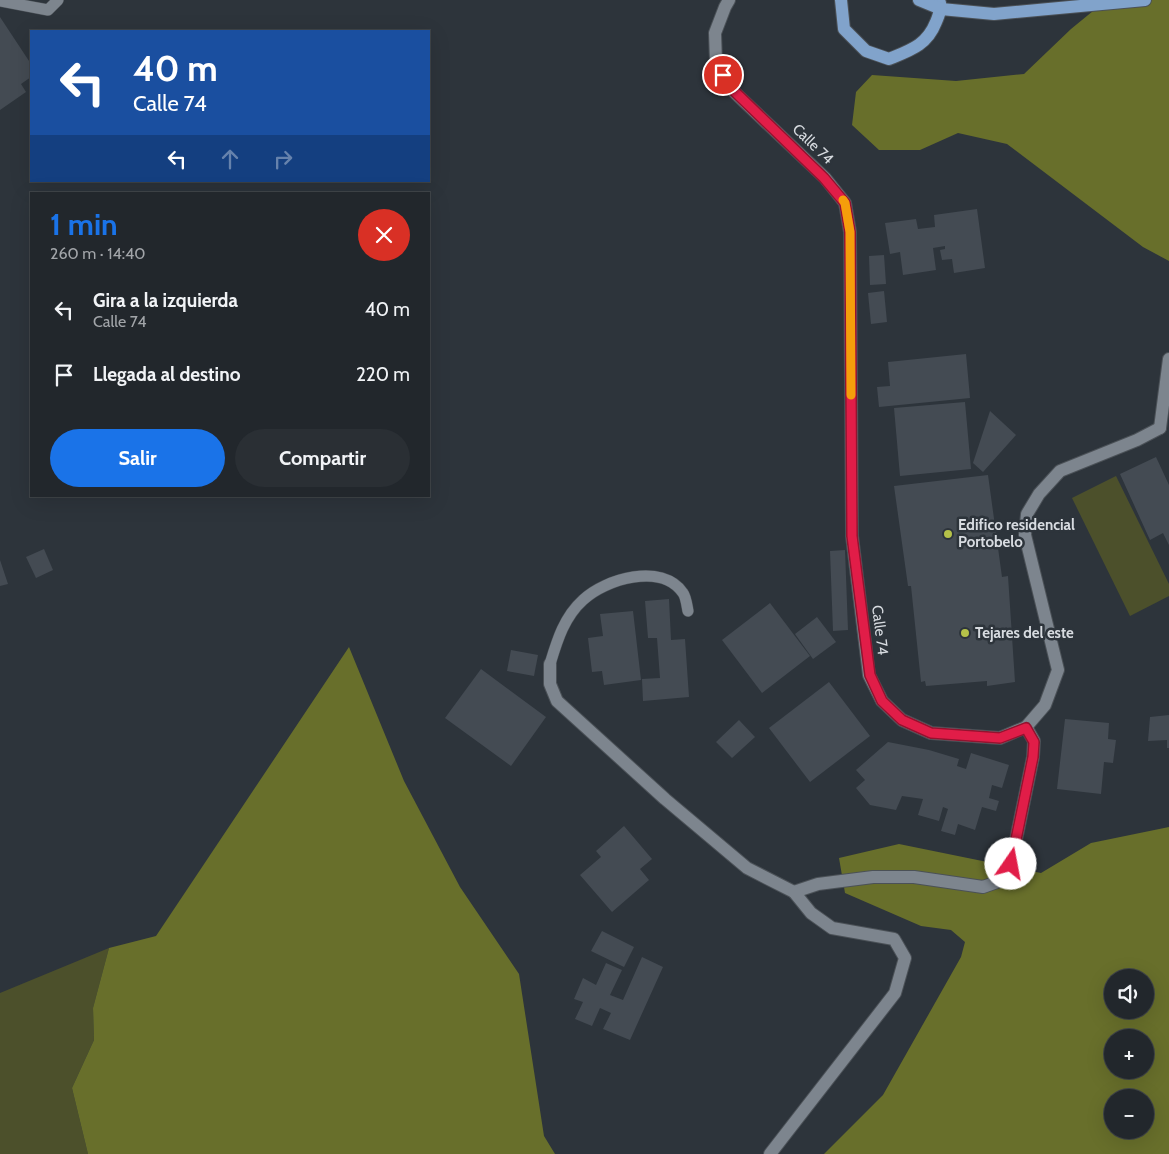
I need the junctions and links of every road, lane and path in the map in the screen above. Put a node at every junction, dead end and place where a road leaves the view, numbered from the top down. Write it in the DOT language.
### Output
graph roads {
  1 [pos="58,0"];
  2 [pos="730,0"];
  3 [pos="841,0"];
  4 [pos="919,0"];
  5 [pos="1145,0"];
  6 [pos="0,1"];
  7 [pos="941,5"];
  8 [pos="1169,359"];
  9 [pos="1164,430"];
  10 [pos="688,611"];
  11 [pos="550,664"];
  12 [pos="1026,728"];
  13 [pos="794,892"];
  14 [pos="770,1154"];
  1 -- 6 [label="lane"];
  2 -- 12 [label="street, Calle 74"];
  3 -- 7 [label="main road"];
  4 -- 7 [label="main road"];
  5 -- 7 [label="main road"];
  8 -- 9 [label="street, Calle 74"];
  9 -- 12 [label="street, Calle 74"];
  10 -- 11 [label="lane"];
  11 -- 13 [label="street"];
  12 -- 13 [label="street"];
  13 -- 14 [label="street"];
}
